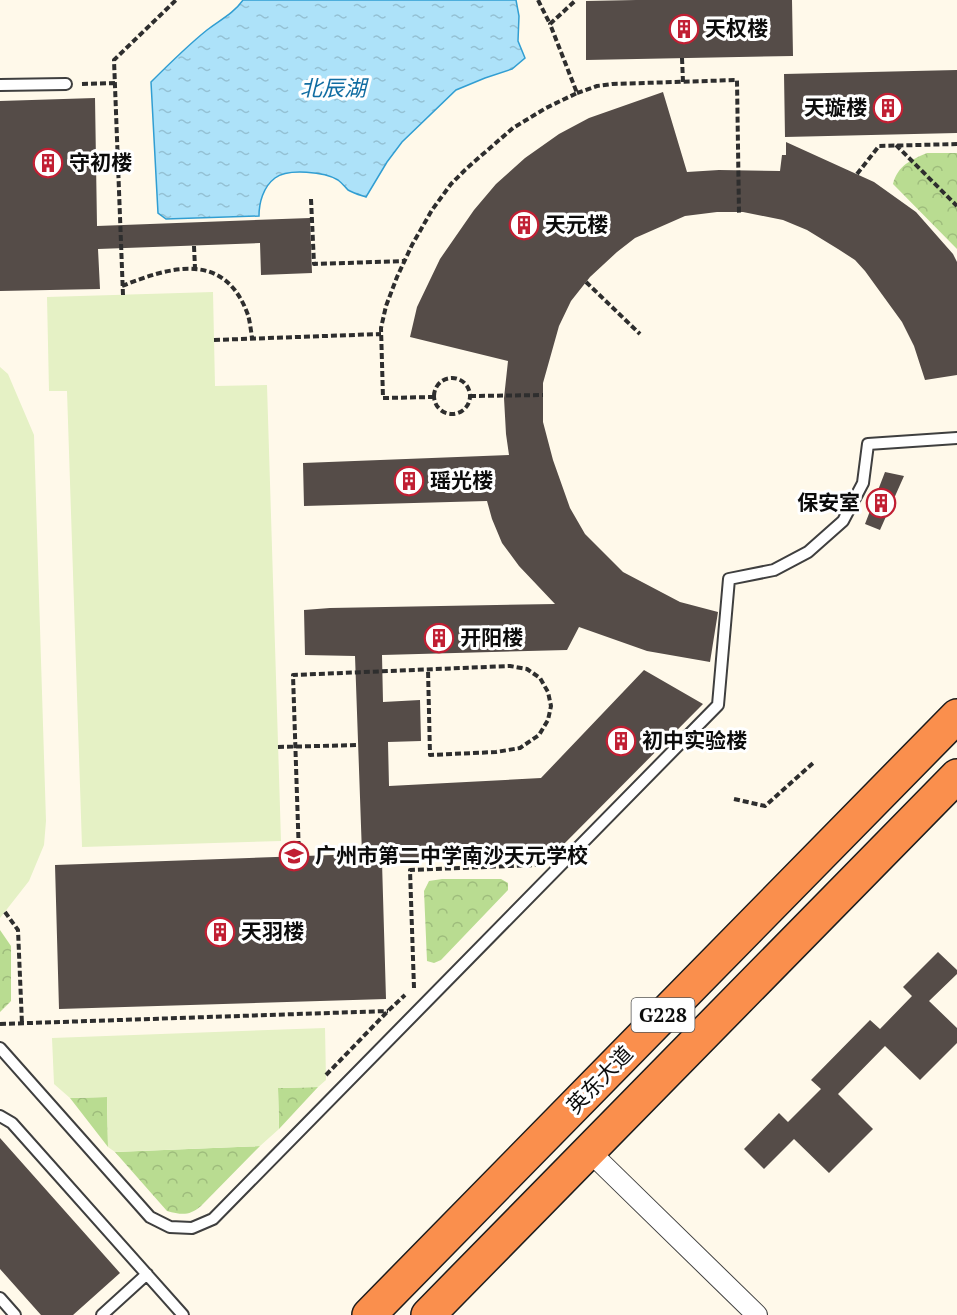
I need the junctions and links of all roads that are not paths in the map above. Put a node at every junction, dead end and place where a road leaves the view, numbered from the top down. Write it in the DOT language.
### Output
graph roads {
  1 [pos="66,84"];
  2 [pos="0,85"];
  3 [pos="957,438"];
  4 [pos="957,716"];
  5 [pos="957,776"];
  6 [pos="0,1048"];
  7 [pos="0,1116"];
  8 [pos="589,1151"];
  9 [pos="147,1274"];
  10 [pos="0,1298"];
  11 [pos="15,1315"];
  12 [pos="102,1315"];
  13 [pos="183,1315"];
  14 [pos="369,1315"];
  15 [pos="428,1315"];
  16 [pos="757,1315"];
  1 -- 2 [label="lane"];
  3 -- 6 [label="lane"];
  4 -- 14 [label="highway, 英东大道 / G228"];
  5 -- 8 [label="highway, 英东大道 / G228"];
  7 -- 9 [label="lane"];
  8 -- 15 [label="highway, 英东大道 / G228"];
  8 -- 16 [label="street"];
  9 -- 12 [label="lane"];
  9 -- 13 [label="lane"];
  10 -- 11 [label="lane"];
}
